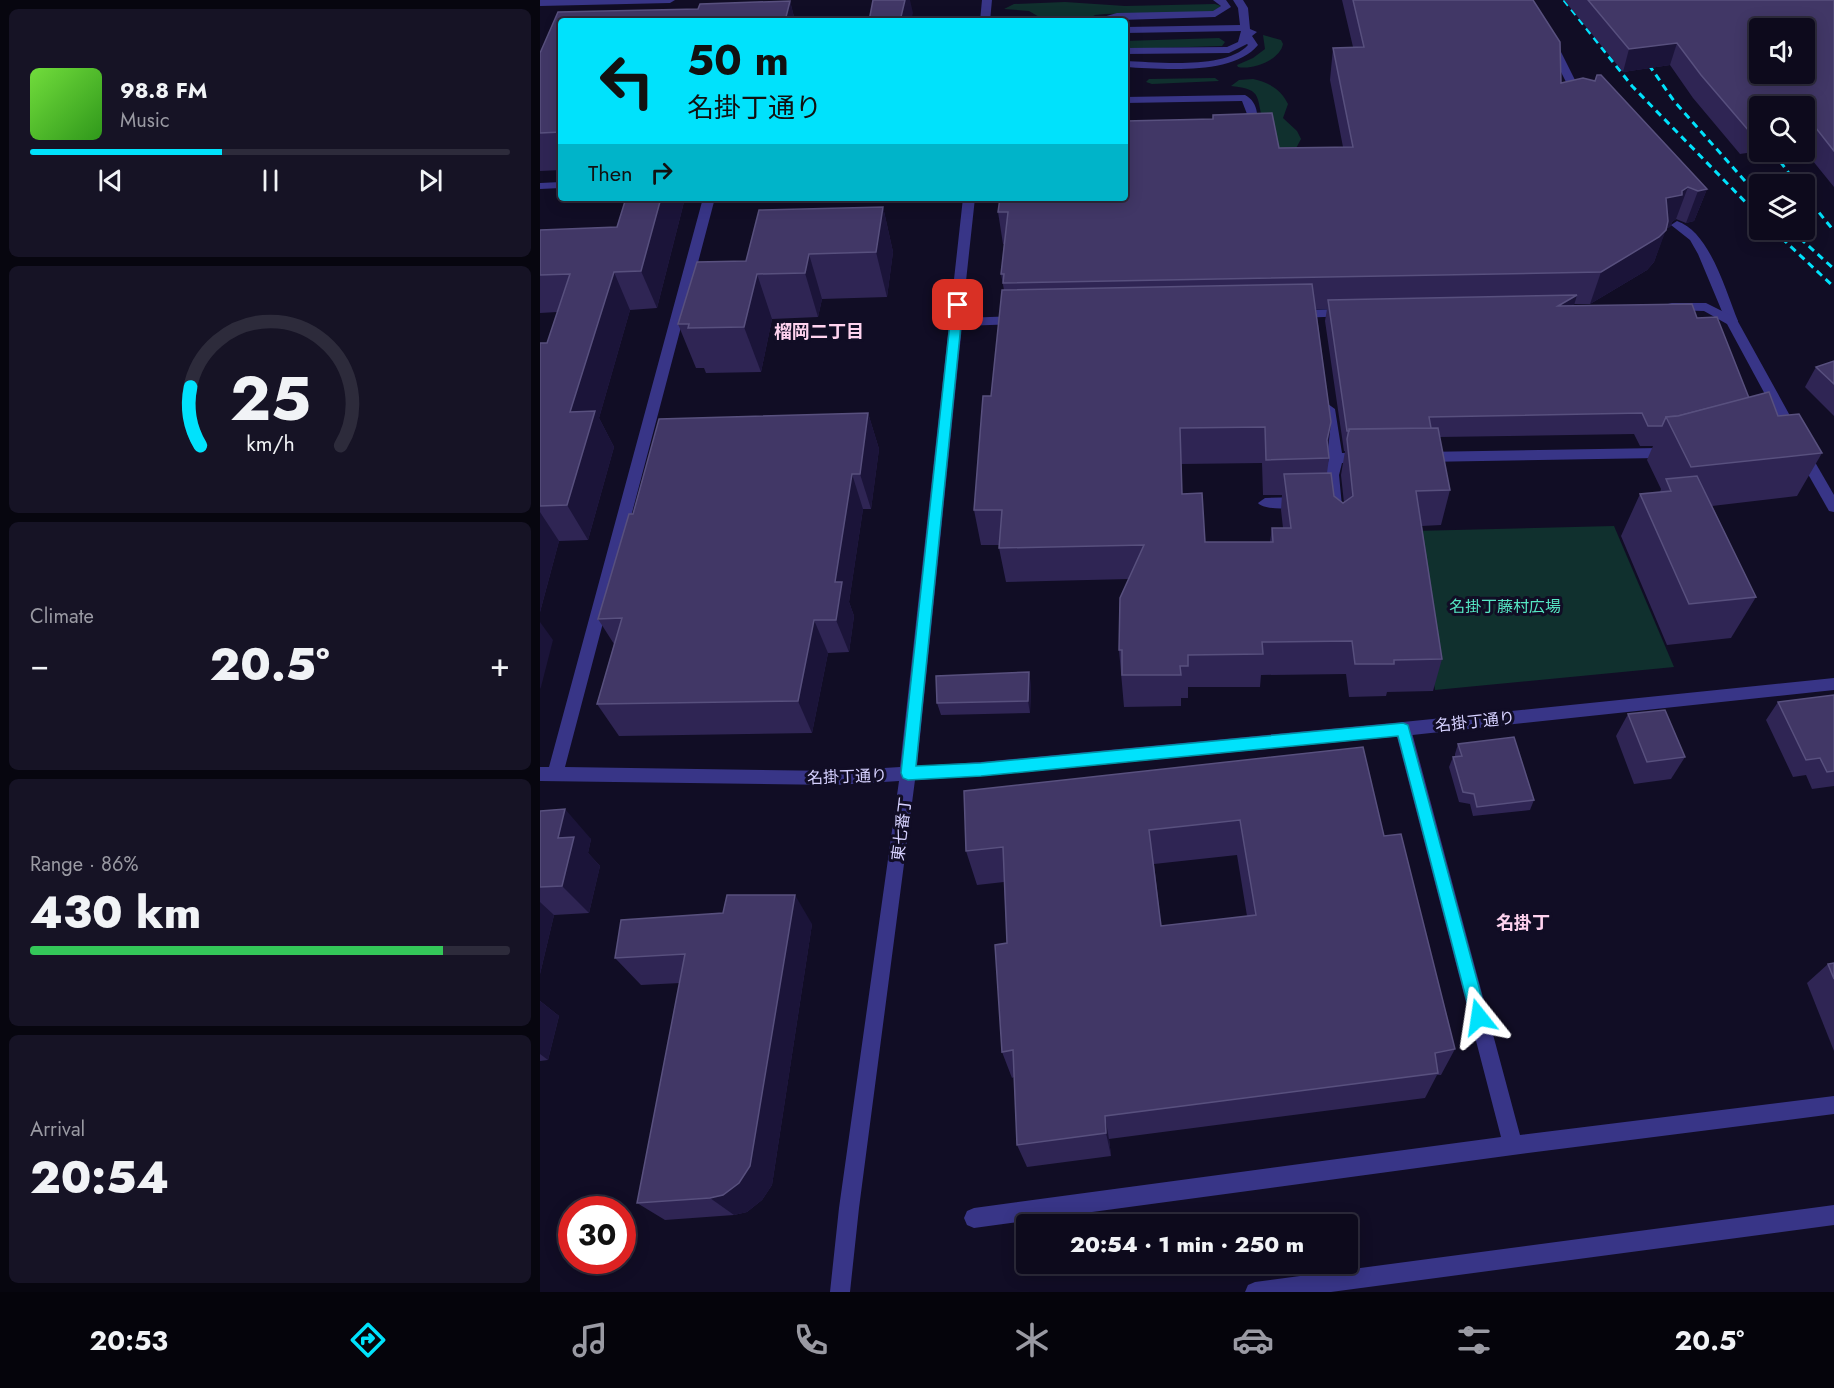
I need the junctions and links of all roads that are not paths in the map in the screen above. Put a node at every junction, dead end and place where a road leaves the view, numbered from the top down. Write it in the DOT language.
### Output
graph roads {
  1 [pos="670,0"];
  2 [pos="987,0"];
  3 [pos="1218,0"];
  4 [pos="1239,0"];
  5 [pos="544,2"];
  6 [pos="540,15"];
  7 [pos="985,18"];
  8 [pos="1108,18"];
  9 [pos="1128,30"];
  10 [pos="1246,31"];
  11 [pos="1545,34"];
  12 [pos="1128,51"];
  13 [pos="1128,64"];
  14 [pos="1128,100"];
  15 [pos="1581,109"];
  16 [pos="1239,137"];
  17 [pos="558,185"];
  18 [pos="540,186"];
  19 [pos="708,201"];
  20 [pos="969,201"];
  21 [pos="1677,225"];
  22 [pos="1654,308"];
  23 [pos="1364,313"];
  24 [pos="1281,314"];
  25 [pos="1316,314"];
  26 [pos="1036,320"];
  27 [pos="1732,321"];
  28 [pos="956,322"];
  29 [pos="1318,330"];
  30 [pos="1326,392"];
  31 [pos="1687,446"];
  32 [pos="1414,457"];
  33 [pos="1336,458"];
  34 [pos="1380,458"];
  35 [pos="1322,502"];
  36 [pos="1265,503"];
  37 [pos="1834,507"];
  38 [pos="1338,531"];
  39 [pos="1834,684"];
  40 [pos="1403,729"];
  41 [pos="908,773"];
  42 [pos="548,775"];
  43 [pos="1834,1105"];
  44 [pos="1513,1145"];
  45 [pos="1834,1215"];
  46 [pos="974,1218"];
  47 [pos="840,1292"];
  48 [pos="1255,1292"];
  1 -- 5 [label="street"];
  2 -- 7 [label="street"];
  3 -- 8 [label="street"];
  4 -- 10 [label="street"];
  5 -- 6 [label="street"];
  9 -- 10 [label="street"];
  10 -- 12 [label="street"];
  10 -- 13 [label="street"];
  11 -- 15 [label="street"];
  14 -- 16 [label="street"];
  17 -- 18 [label="street"];
  19 -- 42 [label="street"];
  20 -- 28 [label="street, 東七番丁"];
  21 -- 27 [label="street"];
  22 -- 27 [label="street"];
  23 -- 25 [label="street"];
  24 -- 25 [label="street"];
  25 -- 29 [label="street"];
  26 -- 28 [label="street"];
  27 -- 37 [label="street"];
  28 -- 41 [label="street, 東七番丁"];
  30 -- 33 [label="street"];
  31 -- 32 [label="street"];
  33 -- 34 [label="street"];
  33 -- 35 [label="street"];
  35 -- 36 [label="street"];
  35 -- 38 [label="street"];
  39 -- 40 [label="street, 名掛丁通り"];
  40 -- 41 [label="street, 名掛丁通り"];
  40 -- 44 [label="street"];
  41 -- 42 [label="street, 名掛丁通り"];
  41 -- 47 [label="street, 東七番丁"];
  43 -- 44 [label="street"];
  44 -- 46 [label="street"];
  45 -- 48 [label="street"];
}
